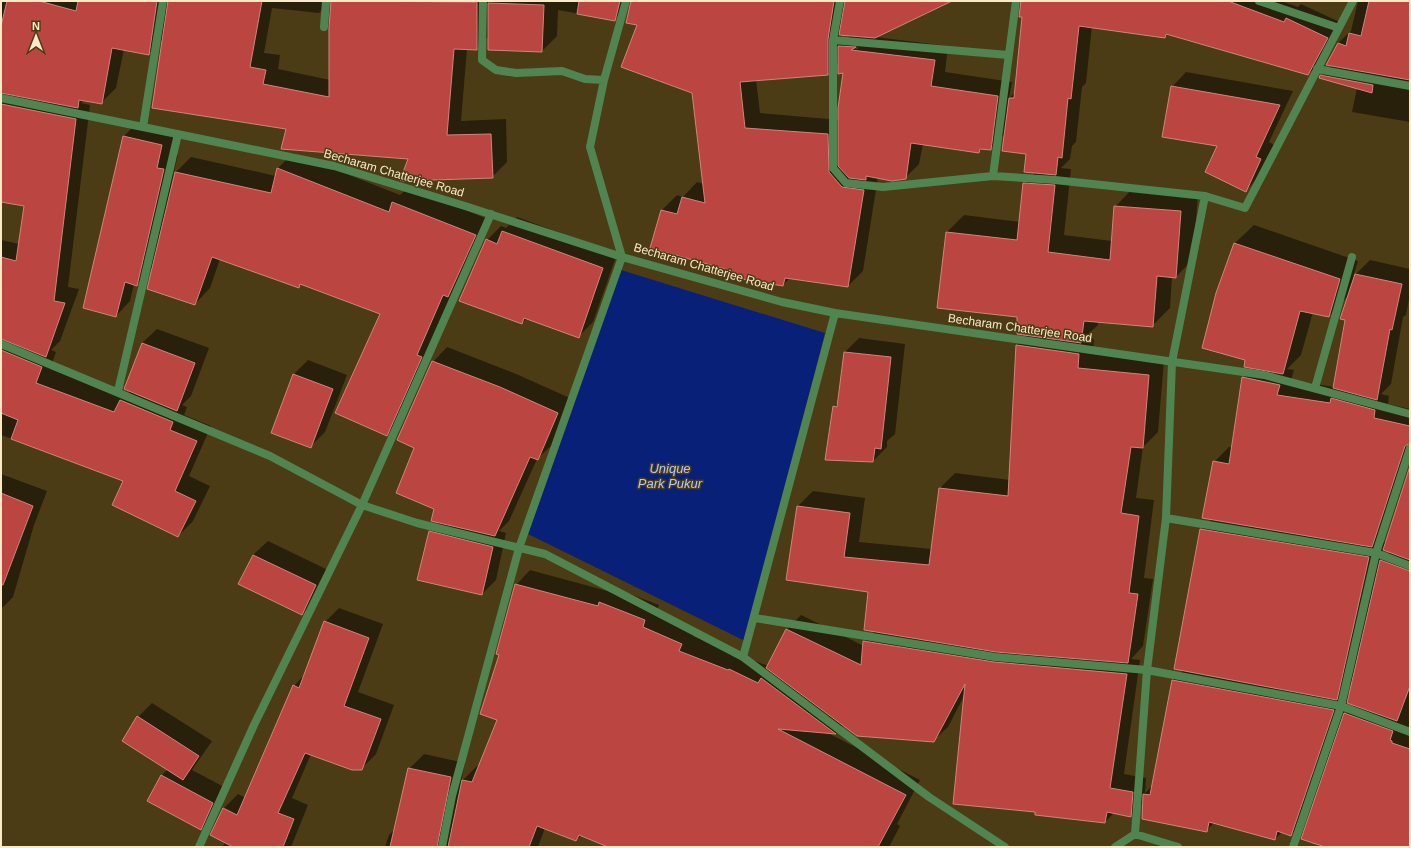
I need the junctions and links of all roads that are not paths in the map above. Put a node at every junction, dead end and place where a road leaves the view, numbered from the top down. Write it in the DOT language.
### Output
graph roads {
  1 [pos="163,1"];
  2 [pos="326,1"];
  3 [pos="483,1"];
  4 [pos="626,1"];
  5 [pos="840,1"];
  6 [pos="1016,1"];
  7 [pos="1260,1"];
  8 [pos="1353,1"];
  9 [pos="324,27"];
  10 [pos="1338,28"];
  11 [pos="833,40"];
  12 [pos="1008,55"];
  13 [pos="1317,69"];
  14 [pos="604,80"];
  15 [pos="1410,86"];
  16 [pos="1,98"];
  17 [pos="143,127"];
  18 [pos="178,134"];
  19 [pos="993,176"];
  20 [pos="1205,196"];
  21 [pos="491,214"];
  22 [pos="622,257"];
  23 [pos="1352,257"];
  24 [pos="835,313"];
  25 [pos="1,344"];
  26 [pos="1172,362"];
  27 [pos="1315,388"];
  28 [pos="118,391"];
  29 [pos="1410,414"];
  30 [pos="1410,448"];
  31 [pos="362,505"];
  32 [pos="1166,518"];
  33 [pos="519,548"];
  34 [pos="1376,553"];
  35 [pos="1410,566"];
  36 [pos="755,618"];
  37 [pos="743,657"];
  38 [pos="1146,670"];
  39 [pos="1341,706"];
  40 [pos="1410,732"];
  41 [pos="1135,834"];
  42 [pos="199,847"];
  43 [pos="442,847"];
  44 [pos="1005,847"];
  45 [pos="1115,847"];
  46 [pos="1178,847"];
  47 [pos="1293,847"];
  1 -- 17 [label="street"];
  2 -- 9 [label="street"];
  3 -- 14 [label="street"];
  4 -- 14 [label="street"];
  5 -- 11 [label="street"];
  6 -- 12 [label="street"];
  7 -- 10 [label="street"];
  8 -- 10 [label="street"];
  10 -- 13 [label="street"];
  11 -- 12 [label="street"];
  11 -- 19 [label="street"];
  12 -- 19 [label="street"];
  13 -- 15 [label="street"];
  13 -- 20 [label="street"];
  14 -- 22 [label="street"];
  16 -- 17 [label="street, Becharam Chatterjee Road"];
  17 -- 18 [label="street, Becharam Chatterjee Road"];
  18 -- 21 [label="street, Becharam Chatterjee Road"];
  18 -- 28 [label="street"];
  19 -- 20 [label="street"];
  20 -- 26 [label="street"];
  21 -- 22 [label="street, Becharam Chatterjee Road"];
  21 -- 31 [label="street"];
  22 -- 24 [label="street, Becharam Chatterjee Road"];
  22 -- 33 [label="street"];
  23 -- 27 [label="street"];
  24 -- 26 [label="street, Becharam Chatterjee Road"];
  24 -- 36 [label="street"];
  25 -- 28 [label="street"];
  26 -- 27 [label="street, Becharam Chatterjee Road"];
  26 -- 32 [label="street"];
  27 -- 29 [label="street, Becharam Chatterjee Road"];
  28 -- 31 [label="street"];
  30 -- 34 [label="street"];
  31 -- 33 [label="street"];
  31 -- 42 [label="street"];
  32 -- 34 [label="street"];
  32 -- 38 [label="street"];
  33 -- 37 [label="street"];
  33 -- 43 [label="street"];
  34 -- 35 [label="street"];
  34 -- 39 [label="street"];
  36 -- 37 [label="street"];
  36 -- 38 [label="street"];
  37 -- 44 [label="street"];
  38 -- 39 [label="street"];
  38 -- 41 [label="street"];
  39 -- 40 [label="street"];
  39 -- 47 [label="street"];
  41 -- 45 [label="street"];
  41 -- 46 [label="street"];
}
